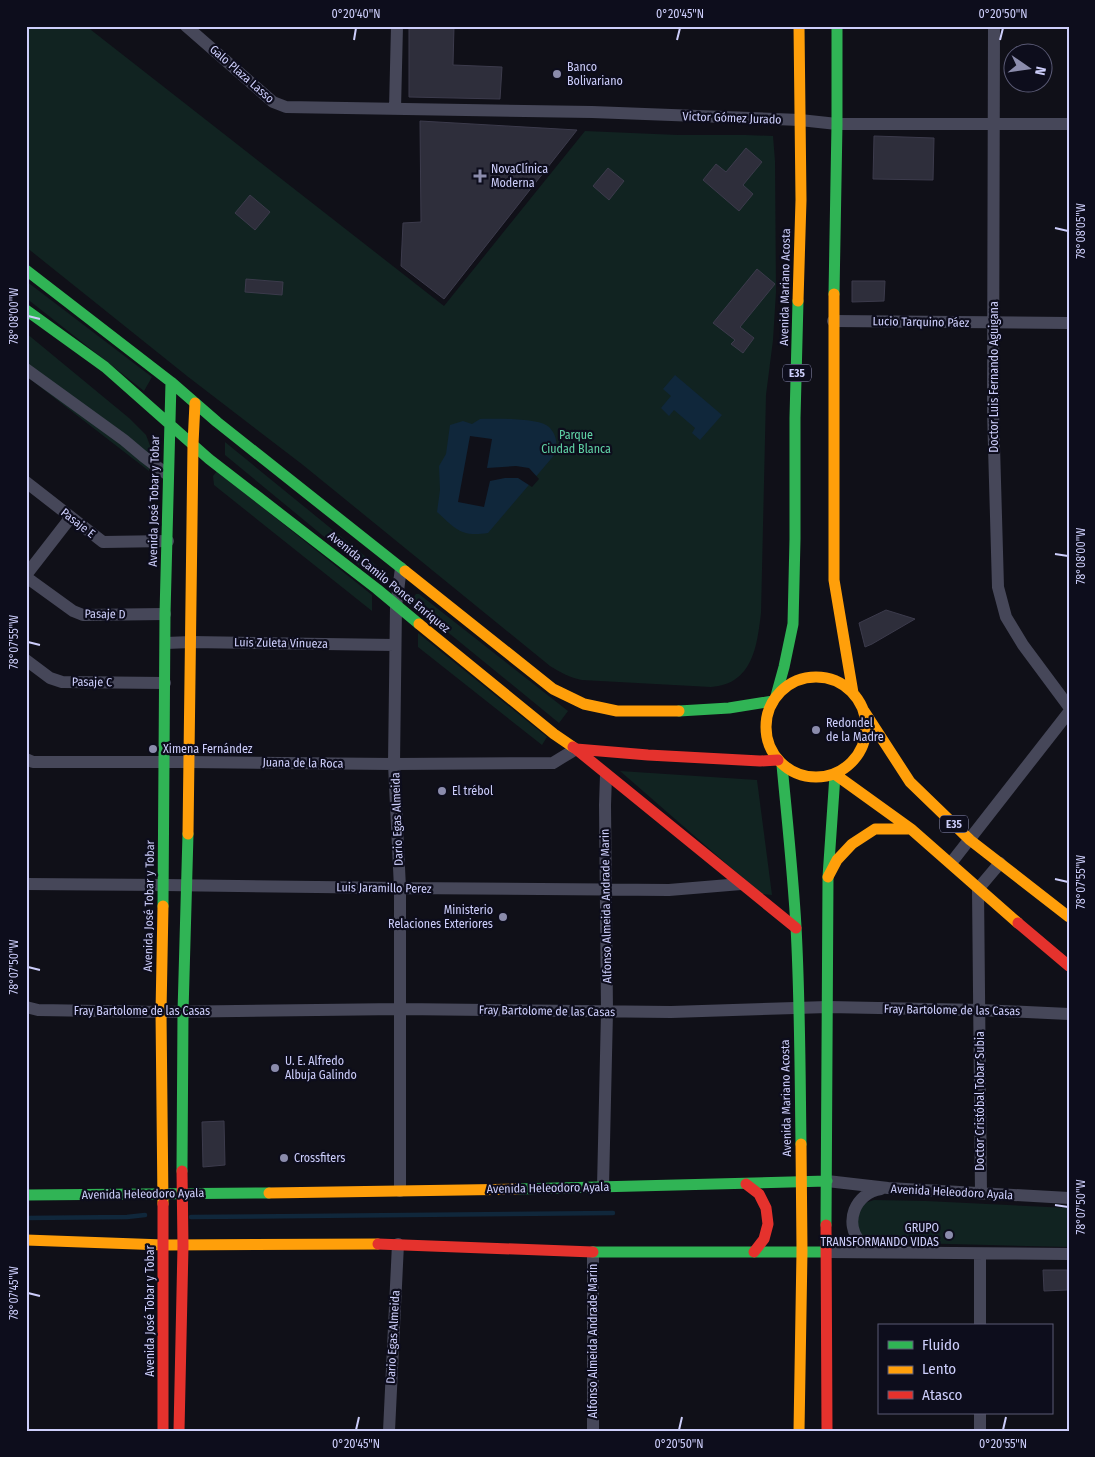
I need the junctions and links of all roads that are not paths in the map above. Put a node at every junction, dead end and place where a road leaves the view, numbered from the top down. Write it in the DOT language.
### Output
graph roads {
  1 [pos="396,26"];
  2 [pos="799,26"];
  3 [pos="837,26"];
  4 [pos="994,26"];
  5 [pos="188,27"];
  6 [pos="395,109"];
  7 [pos="800,120"];
  8 [pos="837,124"];
  9 [pos="994,124"];
  10 [pos="1069,124"];
  11 [pos="26,270"];
  12 [pos="26,310"];
  13 [pos="834,321"];
  14 [pos="994,324"];
  15 [pos="1069,324"];
  16 [pos="26,369"];
  17 [pos="171,382"];
  18 [pos="195,404"];
  19 [pos="170,423"];
  20 [pos="193,444"];
  21 [pos="168,474"];
  22 [pos="26,482"];
  23 [pos="71,517"];
  24 [pos="168,541"];
  25 [pos="401,568"];
  26 [pos="26,576"];
  27 [pos="396,606"];
  28 [pos="165,614"];
  29 [pos="191,642"];
  30 [pos="166,643"];
  31 [pos="395,645"];
  32 [pos="26,660"];
  33 [pos="165,683"];
  34 [pos="853,693"];
  35 [pos="774,698"];
  36 [pos="1069,707"];
  37 [pos="862,709"];
  38 [pos="1069,712"];
  39 [pos="576,749"];
  40 [pos="26,759"];
  41 [pos="164,762"];
  42 [pos="189,762"];
  43 [pos="780,762"];
  44 [pos="394,764"];
  45 [pos="606,775"];
  46 [pos="835,775"];
  47 [pos="911,829"];
  48 [pos="970,840"];
  49 [pos="951,863"];
  50 [pos="1000,863"];
  51 [pos="828,877"];
  52 [pos="26,884"];
  53 [pos="164,884"];
  54 [pos="741,884"];
  55 [pos="187,885"];
  56 [pos="400,888"];
  57 [pos="978,889"];
  58 [pos="606,890"];
  59 [pos="1069,917"];
  60 [pos="796,928"];
  61 [pos="1069,966"];
  62 [pos="26,1007"];
  63 [pos="828,1007"];
  64 [pos="799,1008"];
  65 [pos="400,1009"];
  66 [pos="980,1010"];
  67 [pos="162,1012"];
  68 [pos="183,1012"];
  69 [pos="607,1012"];
  70 [pos="1069,1014"];
  71 [pos="801,1182"];
  72 [pos="827,1182"];
  73 [pos="746,1184"];
  74 [pos="603,1187"];
  75 [pos="888,1188"];
  76 [pos="400,1191"];
  77 [pos="182,1194"];
  78 [pos="981,1194"];
  79 [pos="26,1195"];
  80 [pos="163,1195"];
  81 [pos="1069,1198"];
  82 [pos="26,1240"];
  83 [pos="398,1244"];
  84 [pos="164,1246"];
  85 [pos="183,1246"];
  86 [pos="802,1251"];
  87 [pos="593,1252"];
  88 [pos="754,1252"];
  89 [pos="825,1252"];
  90 [pos="874,1253"];
  91 [pos="980,1254"];
  92 [pos="1069,1254"];
  93 [pos="980,1324"];
  94 [pos="980,1414"];
  95 [pos="163,1431"];
  96 [pos="180,1431"];
  97 [pos="389,1431"];
  98 [pos="593,1431"];
  99 [pos="799,1431"];
  100 [pos="827,1431"];
  101 [pos="980,1431"];
  1 -- 6 [label="street"];
  2 -- 7 [label="main road, Avenida Mariano Acosta / E35"];
  3 -- 8 [label="main road, E35"];
  4 -- 9 [label="street, Doctor Luis Fernando Aguigana"];
  5 -- 6 [label="street, Galo Plaza Lasso"];
  6 -- 7 [label="street, Victor Gómez Jurado"];
  7 -- 8 [label="street, Victor Gómez Jurado"];
  7 -- 35 [label="main road, Avenida Mariano Acosta / E35"];
  8 -- 9 [label="street, Victor Gómez Jurado"];
  8 -- 13 [label="main road, E35"];
  9 -- 10 [label="street, Victor Gómez Jurado"];
  9 -- 14 [label="street, Doctor Luis Fernando Aguigana"];
  11 -- 17 [label="main road, Avenida Camilo Ponce Enriquez"];
  12 -- 19 [label="main road, Avenida Camilo Ponce Enriquez"];
  13 -- 14 [label="street, Lucio Tarquino Páez"];
  13 -- 34 [label="main road, E35"];
  14 -- 15 [label="street, Lucio Tarquino Páez"];
  14 -- 36 [label="street, Doctor Luis Fernando Aguigana"];
  16 -- 21 [label="street"];
  17 -- 18 [label="main road, Avenida Camilo Ponce Enriquez"];
  17 -- 19 [label="main road, Avenida José Tobar y Tobar"];
  18 -- 20 [label="main road"];
  18 -- 25 [label="main road, Avenida Camilo Ponce Enriquez"];
  19 -- 20 [label="main road, Avenida Camilo Ponce Enriquez"];
  19 -- 21 [label="main road, Avenida José Tobar y Tobar"];
  20 -- 27 [label="main road, Avenida Camilo Ponce Enriquez"];
  20 -- 29 [label="main road"];
  21 -- 24 [label="main road, Avenida José Tobar y Tobar"];
  22 -- 23 [label="street, Pasaje E"];
  23 -- 24 [label="street, Pasaje E"];
  23 -- 26 [label="street"];
  24 -- 28 [label="main road, Avenida José Tobar y Tobar"];
  25 -- 27 [label="street, Dario Egas Almeida"];
  25 -- 35 [label="main road, Avenida Camilo Ponce Enriquez"];
  26 -- 28 [label="street, Pasaje D"];
  27 -- 31 [label="street, Dario Egas Almeida"];
  27 -- 39 [label="main road, Avenida Camilo Ponce Enriquez"];
  28 -- 30 [label="main road, Avenida José Tobar y Tobar"];
  29 -- 30 [label="street, Luis Zuleta Vinueza"];
  29 -- 31 [label="street, Luis Zuleta Vinueza"];
  29 -- 42 [label="main road"];
  30 -- 33 [label="main road, Avenida José Tobar y Tobar"];
  31 -- 44 [label="street, Dario Egas Almeida"];
  32 -- 33 [label="street, Pasaje C"];
  33 -- 41 [label="main road, Avenida José Tobar y Tobar"];
  34 -- 35 [label="main road, E35"];
  34 -- 37 [label="main road, E35"];
  35 -- 43 [label="main road, E35"];
  37 -- 46 [label="main road, E35"];
  37 -- 48 [label="main road, E35"];
  38 -- 48 [label="street"];
  39 -- 43 [label="main road, Avenida Camilo Ponce Enriquez"];
  39 -- 44 [label="street, Juana de la Roca"];
  39 -- 45 [label="main road"];
  40 -- 41 [label="street, Juana de la Roca"];
  41 -- 42 [label="street, Juana de la Roca"];
  41 -- 53 [label="main road, Avenida José Tobar y Tobar"];
  42 -- 44 [label="street, Juana de la Roca"];
  42 -- 55 [label="main road"];
  43 -- 46 [label="main road"];
  43 -- 60 [label="main road, Avenida Mariano Acosta"];
  44 -- 56 [label="street, Dario Egas Almeida"];
  45 -- 54 [label="main road"];
  45 -- 58 [label="street, Alfonso Almeida Andrade Marin"];
  46 -- 47 [label="main road, E35"];
  46 -- 51 [label="main road"];
  47 -- 49 [label="main road, E35"];
  47 -- 51 [label="main road"];
  48 -- 49 [label="street"];
  48 -- 50 [label="main road, E35"];
  49 -- 57 [label="main road, E35"];
  50 -- 57 [label="street"];
  50 -- 59 [label="main road, E35"];
  51 -- 63 [label="main road"];
  52 -- 53 [label="street, Luis Jaramillo Perez"];
  53 -- 55 [label="street, Luis Jaramillo Perez"];
  53 -- 67 [label="main road, Avenida José Tobar y Tobar"];
  54 -- 58 [label="street, Luis Jaramillo Perez"];
  54 -- 60 [label="main road"];
  55 -- 56 [label="street, Luis Jaramillo Perez"];
  55 -- 68 [label="main road"];
  56 -- 58 [label="street, Luis Jaramillo Perez"];
  56 -- 65 [label="street, Dario Egas Almeida"];
  57 -- 61 [label="main road, E35"];
  57 -- 66 [label="street, Doctor Cristóbal Tobar Subia"];
  58 -- 69 [label="street, Alfonso Almeida Andrade Marin"];
  60 -- 64 [label="main road, Avenida Mariano Acosta"];
  62 -- 67 [label="street, Fray Bartolome de las Casas"];
  63 -- 64 [label="street, Fray Bartolome de las Casas"];
  63 -- 66 [label="street, Fray Bartolome de las Casas"];
  63 -- 72 [label="main road"];
  64 -- 69 [label="street, Fray Bartolome de las Casas"];
  64 -- 71 [label="main road, Avenida Mariano Acosta"];
  65 -- 68 [label="street, Fray Bartolome de las Casas"];
  65 -- 69 [label="street, Fray Bartolome de las Casas"];
  65 -- 76 [label="street, Dario Egas Almeida"];
  66 -- 70 [label="street, Fray Bartolome de las Casas"];
  66 -- 78 [label="street, Doctor Cristóbal Tobar Subia"];
  67 -- 68 [label="street, Fray Bartolome de las Casas"];
  67 -- 80 [label="main road, Avenida José Tobar y Tobar"];
  68 -- 77 [label="main road"];
  69 -- 74 [label="street, Alfonso Almeida Andrade Marin"];
  71 -- 72 [label="main road, Avenida Heleodoro Ayala"];
  71 -- 73 [label="main road, Avenida Heleodoro Ayala"];
  71 -- 86 [label="main road, Avenida Mariano Acosta"];
  72 -- 75 [label="street, Avenida Heleodoro Ayala"];
  72 -- 89 [label="main road"];
  73 -- 74 [label="main road, Avenida Heleodoro Ayala"];
  73 -- 88 [label="main road"];
  74 -- 76 [label="main road, Avenida Heleodoro Ayala"];
  75 -- 78 [label="street, Avenida Heleodoro Ayala"];
  75 -- 90 [label="street"];
  76 -- 77 [label="main road, Avenida Heleodoro Ayala"];
  77 -- 80 [label="main road, Avenida Heleodoro Ayala"];
  77 -- 85 [label="main road"];
  78 -- 81 [label="street, Avenida Heleodoro Ayala"];
  79 -- 80 [label="main road, Avenida Heleodoro Ayala"];
  80 -- 84 [label="main road, Avenida José Tobar y Tobar"];
  82 -- 84 [label="main road"];
  83 -- 85 [label="main road"];
  83 -- 87 [label="main road"];
  83 -- 97 [label="street, Dario Egas Almeida"];
  84 -- 85 [label="main road"];
  84 -- 95 [label="main road, Avenida José Tobar y Tobar"];
  85 -- 96 [label="main road"];
  86 -- 88 [label="main road"];
  86 -- 89 [label="main road"];
  86 -- 99 [label="main road, Avenida Mariano Acosta"];
  87 -- 88 [label="main road"];
  87 -- 98 [label="street, Alfonso Almeida Andrade Marin"];
  89 -- 90 [label="street"];
  89 -- 100 [label="main road"];
  90 -- 91 [label="street"];
  91 -- 92 [label="street"];
  91 -- 93 [label="street"];
  94 -- 101 [label="street"];
}
